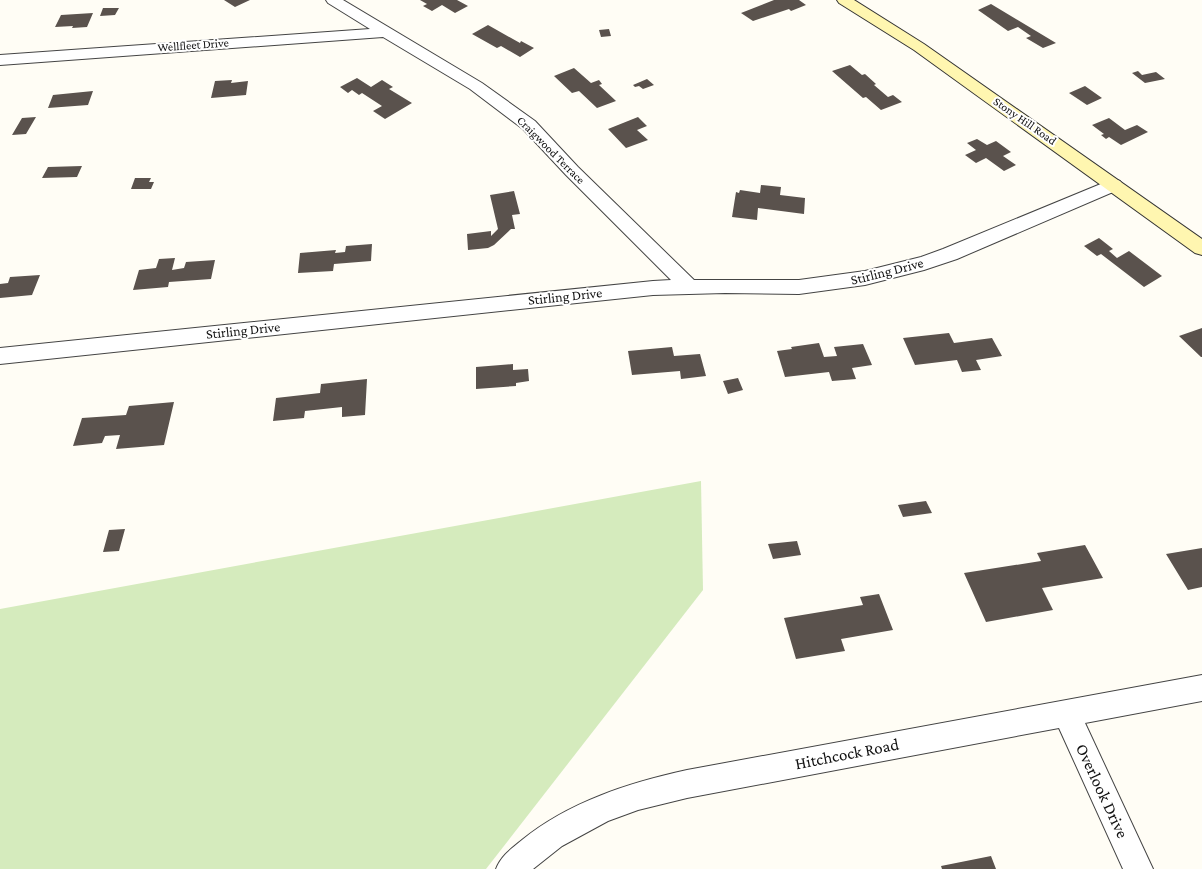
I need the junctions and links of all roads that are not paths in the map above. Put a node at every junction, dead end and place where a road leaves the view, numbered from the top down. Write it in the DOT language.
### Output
graph roads {
  1 [pos="333,0"];
  2 [pos="844,0"];
  3 [pos="386,32"];
  4 [pos="0,60"];
  5 [pos="1114,185"];
  6 [pos="1202,248"];
  7 [pos="689,286"];
  8 [pos="0,356"];
  9 [pos="1202,688"];
  10 [pos="1066,714"];
  11 [pos="511,869"];
  12 [pos="1138,869"];
  1 -- 3 [label="street, Craigwood Terrace"];
  2 -- 5 [label="main road, Stony Hill Road"];
  3 -- 4 [label="street, Wellfleet Drive"];
  3 -- 7 [label="street, Craigwood Terrace"];
  5 -- 6 [label="main road, Stony Hill Road"];
  5 -- 7 [label="street, Stirling Drive"];
  7 -- 8 [label="street, Stirling Drive"];
  9 -- 10 [label="street, Hitchcock Road"];
  10 -- 11 [label="street, Hitchcock Road"];
  10 -- 12 [label="street, Overlook Drive"];
}
